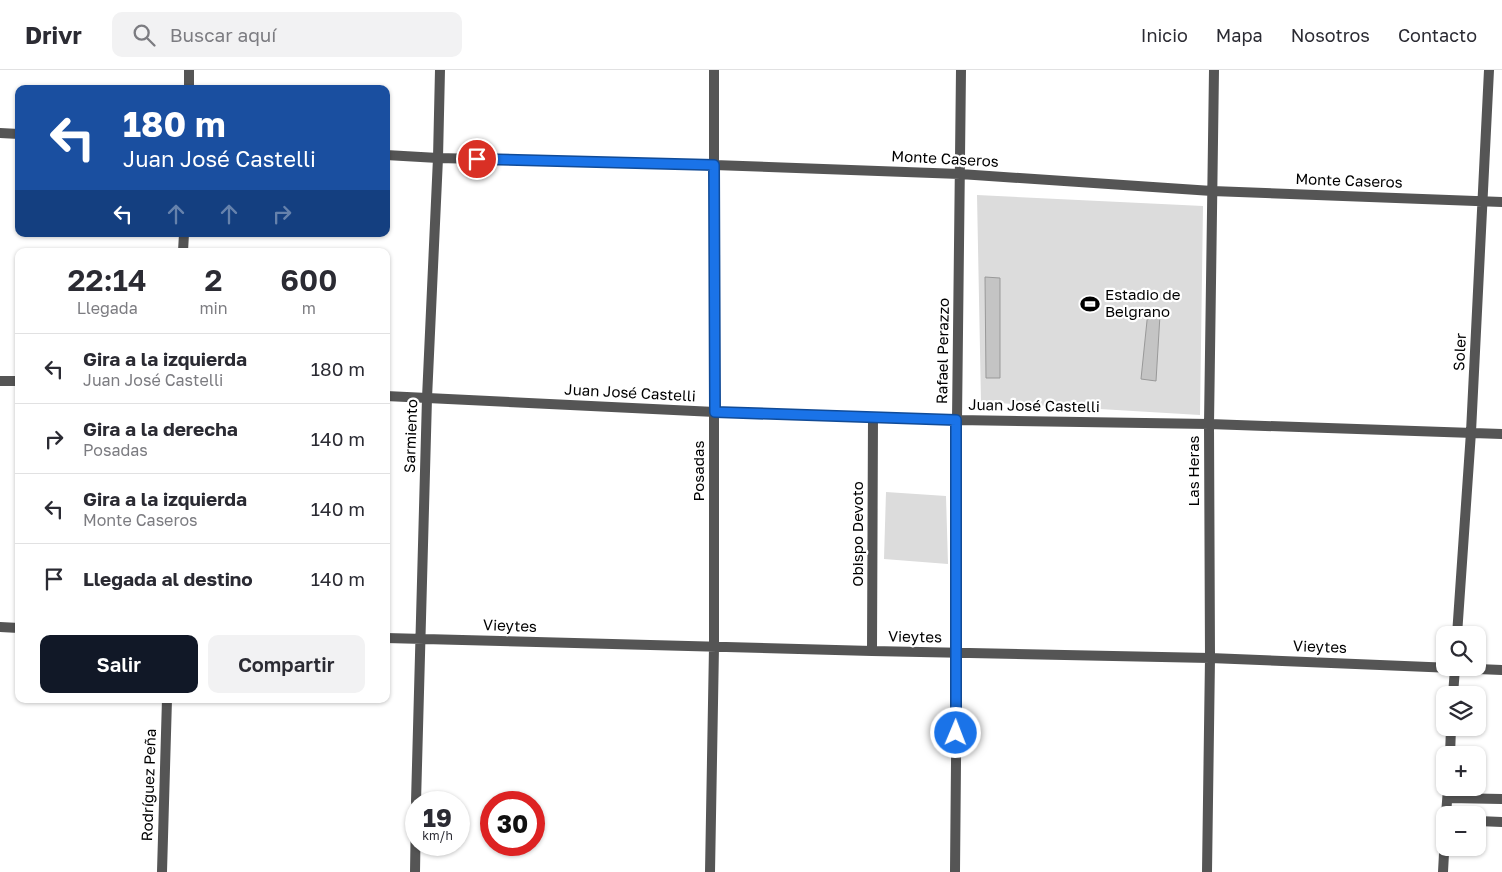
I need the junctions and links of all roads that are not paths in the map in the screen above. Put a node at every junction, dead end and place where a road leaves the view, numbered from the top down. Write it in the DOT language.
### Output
graph roads {
  1 [pos="189,70"];
  2 [pos="440,70"];
  3 [pos="714,70"];
  4 [pos="961,70"];
  5 [pos="1214,70"];
  6 [pos="1489,70"];
  7 [pos="189,85"];
  8 [pos="0,133"];
  9 [pos="15,134"];
  10 [pos="390,155"];
  11 [pos="438,158"];
  12 [pos="714,165"];
  13 [pos="960,174"];
  14 [pos="1212,191"];
  15 [pos="1482,202"];
  16 [pos="1502,202"];
  17 [pos="0,381"];
  18 [pos="15,382"];
  19 [pos="390,396"];
  20 [pos="427,398"];
  21 [pos="715,412"];
  22 [pos="873,417"];
  23 [pos="956,420"];
  24 [pos="1209,424"];
  25 [pos="1471,432"];
  26 [pos="1502,434"];
  27 [pos="1457,626"];
  28 [pos="0,627"];
  29 [pos="15,628"];
  30 [pos="390,638"];
  31 [pos="420,638"];
  32 [pos="714,647"];
  33 [pos="872,651"];
  34 [pos="957,653"];
  35 [pos="1210,658"];
  36 [pos="1436,667"];
  37 [pos="1486,669"];
  38 [pos="1502,670"];
  39 [pos="167,703"];
  40 [pos="416,791"];
  41 [pos="1475,796"];
  42 [pos="1502,799"];
  43 [pos="1486,821"];
  44 [pos="1502,822"];
  45 [pos="415,856"];
  46 [pos="1444,856"];
  47 [pos="162,872"];
  48 [pos="415,872"];
  49 [pos="710,872"];
  50 [pos="954,872"];
  51 [pos="1208,872"];
  52 [pos="1443,872"];
  1 -- 7 [label="street"];
  2 -- 11 [label="street, Sarmiento"];
  3 -- 12 [label="street, Posadas"];
  4 -- 13 [label="street, Rafael Perazzo"];
  5 -- 14 [label="street, Las Heras"];
  6 -- 15 [label="street, Soler"];
  8 -- 9 [label="street"];
  10 -- 11 [label="street, Monte Caseros"];
  11 -- 12 [label="street, Monte Caseros"];
  11 -- 20 [label="street, Sarmiento"];
  12 -- 13 [label="street, Monte Caseros"];
  12 -- 21 [label="street, Posadas"];
  13 -- 14 [label="street, Monte Caseros"];
  13 -- 23 [label="street, Rafael Perazzo"];
  14 -- 15 [label="street, Monte Caseros"];
  14 -- 24 [label="street, Las Heras"];
  15 -- 16 [label="street, Monte Caseros"];
  15 -- 25 [label="street, Soler"];
  17 -- 18 [label="street"];
  19 -- 20 [label="street, Juan José Castelli"];
  20 -- 21 [label="street, Juan José Castelli"];
  20 -- 31 [label="street, Sarmiento"];
  21 -- 22 [label="street, Juan José Castelli"];
  21 -- 32 [label="street, Posadas"];
  22 -- 23 [label="street, Juan José Castelli"];
  22 -- 33 [label="street, Obispo Devoto"];
  23 -- 24 [label="street, Juan José Castelli"];
  23 -- 34 [label="street, Rafael Perazzo"];
  24 -- 25 [label="street, Juan José Castelli"];
  24 -- 35 [label="street, Las Heras"];
  25 -- 26 [label="street, Juan José Castelli"];
  25 -- 27 [label="street, Soler"];
  28 -- 29 [label="street"];
  30 -- 31 [label="street, Vieytes"];
  31 -- 32 [label="street, Vieytes"];
  31 -- 40 [label="street, Sarmiento"];
  32 -- 33 [label="street, Vieytes"];
  32 -- 49 [label="street, Posadas"];
  33 -- 34 [label="street, Vieytes"];
  34 -- 35 [label="street, Vieytes"];
  34 -- 50 [label="street, Rafael Perazzo"];
  35 -- 36 [label="street, Vieytes"];
  35 -- 51 [label="street, Las Heras"];
  37 -- 38 [label="street, Vieytes"];
  39 -- 47 [label="street, Rodríguez Peña"];
  41 -- 42 [label="street"];
  43 -- 44 [label="street"];
  45 -- 48 [label="street"];
  46 -- 52 [label="street"];
}
